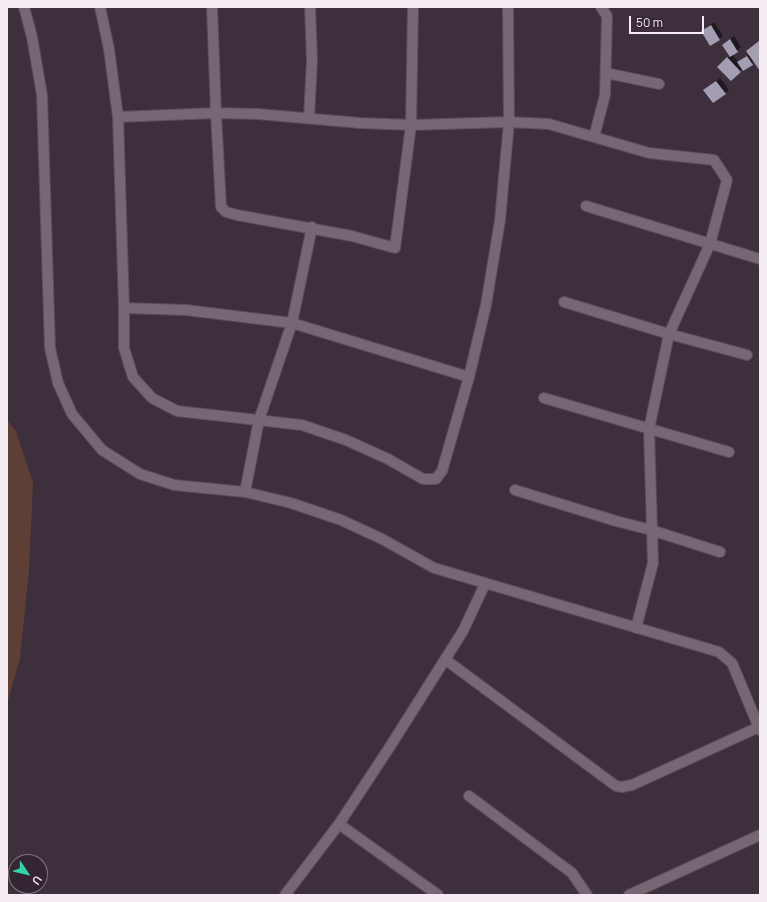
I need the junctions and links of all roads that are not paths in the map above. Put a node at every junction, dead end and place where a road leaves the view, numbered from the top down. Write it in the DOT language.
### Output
graph roads {
  1 [pos="24,7"];
  2 [pos="100,7"];
  3 [pos="212,7"];
  4 [pos="310,7"];
  5 [pos="413,7"];
  6 [pos="508,7"];
  7 [pos="601,7"];
  8 [pos="606,73"];
  9 [pos="659,84"];
  10 [pos="216,113"];
  11 [pos="118,117"];
  12 [pos="309,118"];
  13 [pos="509,122"];
  14 [pos="411,125"];
  15 [pos="594,137"];
  16 [pos="586,206"];
  17 [pos="312,227"];
  18 [pos="710,244"];
  19 [pos="760,259"];
  20 [pos="564,302"];
  21 [pos="124,308"];
  22 [pos="292,323"];
  23 [pos="669,334"];
  24 [pos="747,356"];
  25 [pos="469,377"];
  26 [pos="544,398"];
  27 [pos="259,420"];
  28 [pos="649,429"];
  29 [pos="729,452"];
  30 [pos="515,490"];
  31 [pos="245,492"];
  32 [pos="651,530"];
  33 [pos="720,552"];
  34 [pos="485,584"];
  35 [pos="636,628"];
  36 [pos="446,660"];
  37 [pos="759,729"];
  38 [pos="469,796"];
  39 [pos="339,824"];
  40 [pos="760,835"];
  41 [pos="285,895"];
  42 [pos="438,895"];
  43 [pos="587,895"];
  44 [pos="629,895"];
  1 -- 31 [label="street"];
  2 -- 11 [label="street"];
  3 -- 10 [label="street"];
  4 -- 12 [label="street"];
  5 -- 14 [label="street"];
  6 -- 13 [label="street"];
  7 -- 8 [label="street"];
  8 -- 9 [label="street"];
  8 -- 15 [label="street"];
  10 -- 11 [label="street"];
  10 -- 12 [label="street"];
  10 -- 17 [label="street"];
  11 -- 21 [label="street"];
  12 -- 14 [label="street"];
  13 -- 14 [label="street"];
  13 -- 15 [label="street"];
  13 -- 25 [label="street"];
  14 -- 17 [label="street"];
  15 -- 18 [label="street"];
  16 -- 18 [label="street"];
  17 -- 22 [label="street"];
  18 -- 19 [label="street"];
  18 -- 23 [label="street"];
  20 -- 23 [label="street"];
  21 -- 22 [label="street"];
  21 -- 27 [label="street"];
  22 -- 25 [label="street"];
  22 -- 27 [label="street"];
  23 -- 24 [label="street"];
  23 -- 28 [label="street"];
  25 -- 27 [label="street"];
  26 -- 28 [label="street"];
  27 -- 31 [label="street"];
  28 -- 29 [label="street"];
  28 -- 32 [label="street"];
  30 -- 32 [label="street"];
  31 -- 34 [label="street"];
  32 -- 33 [label="street"];
  32 -- 35 [label="street"];
  34 -- 35 [label="street"];
  34 -- 36 [label="street"];
  35 -- 37 [label="street"];
  36 -- 37 [label="street"];
  36 -- 39 [label="street"];
  38 -- 43 [label="street"];
  39 -- 41 [label="street"];
  39 -- 42 [label="street"];
  40 -- 44 [label="street"];
}
